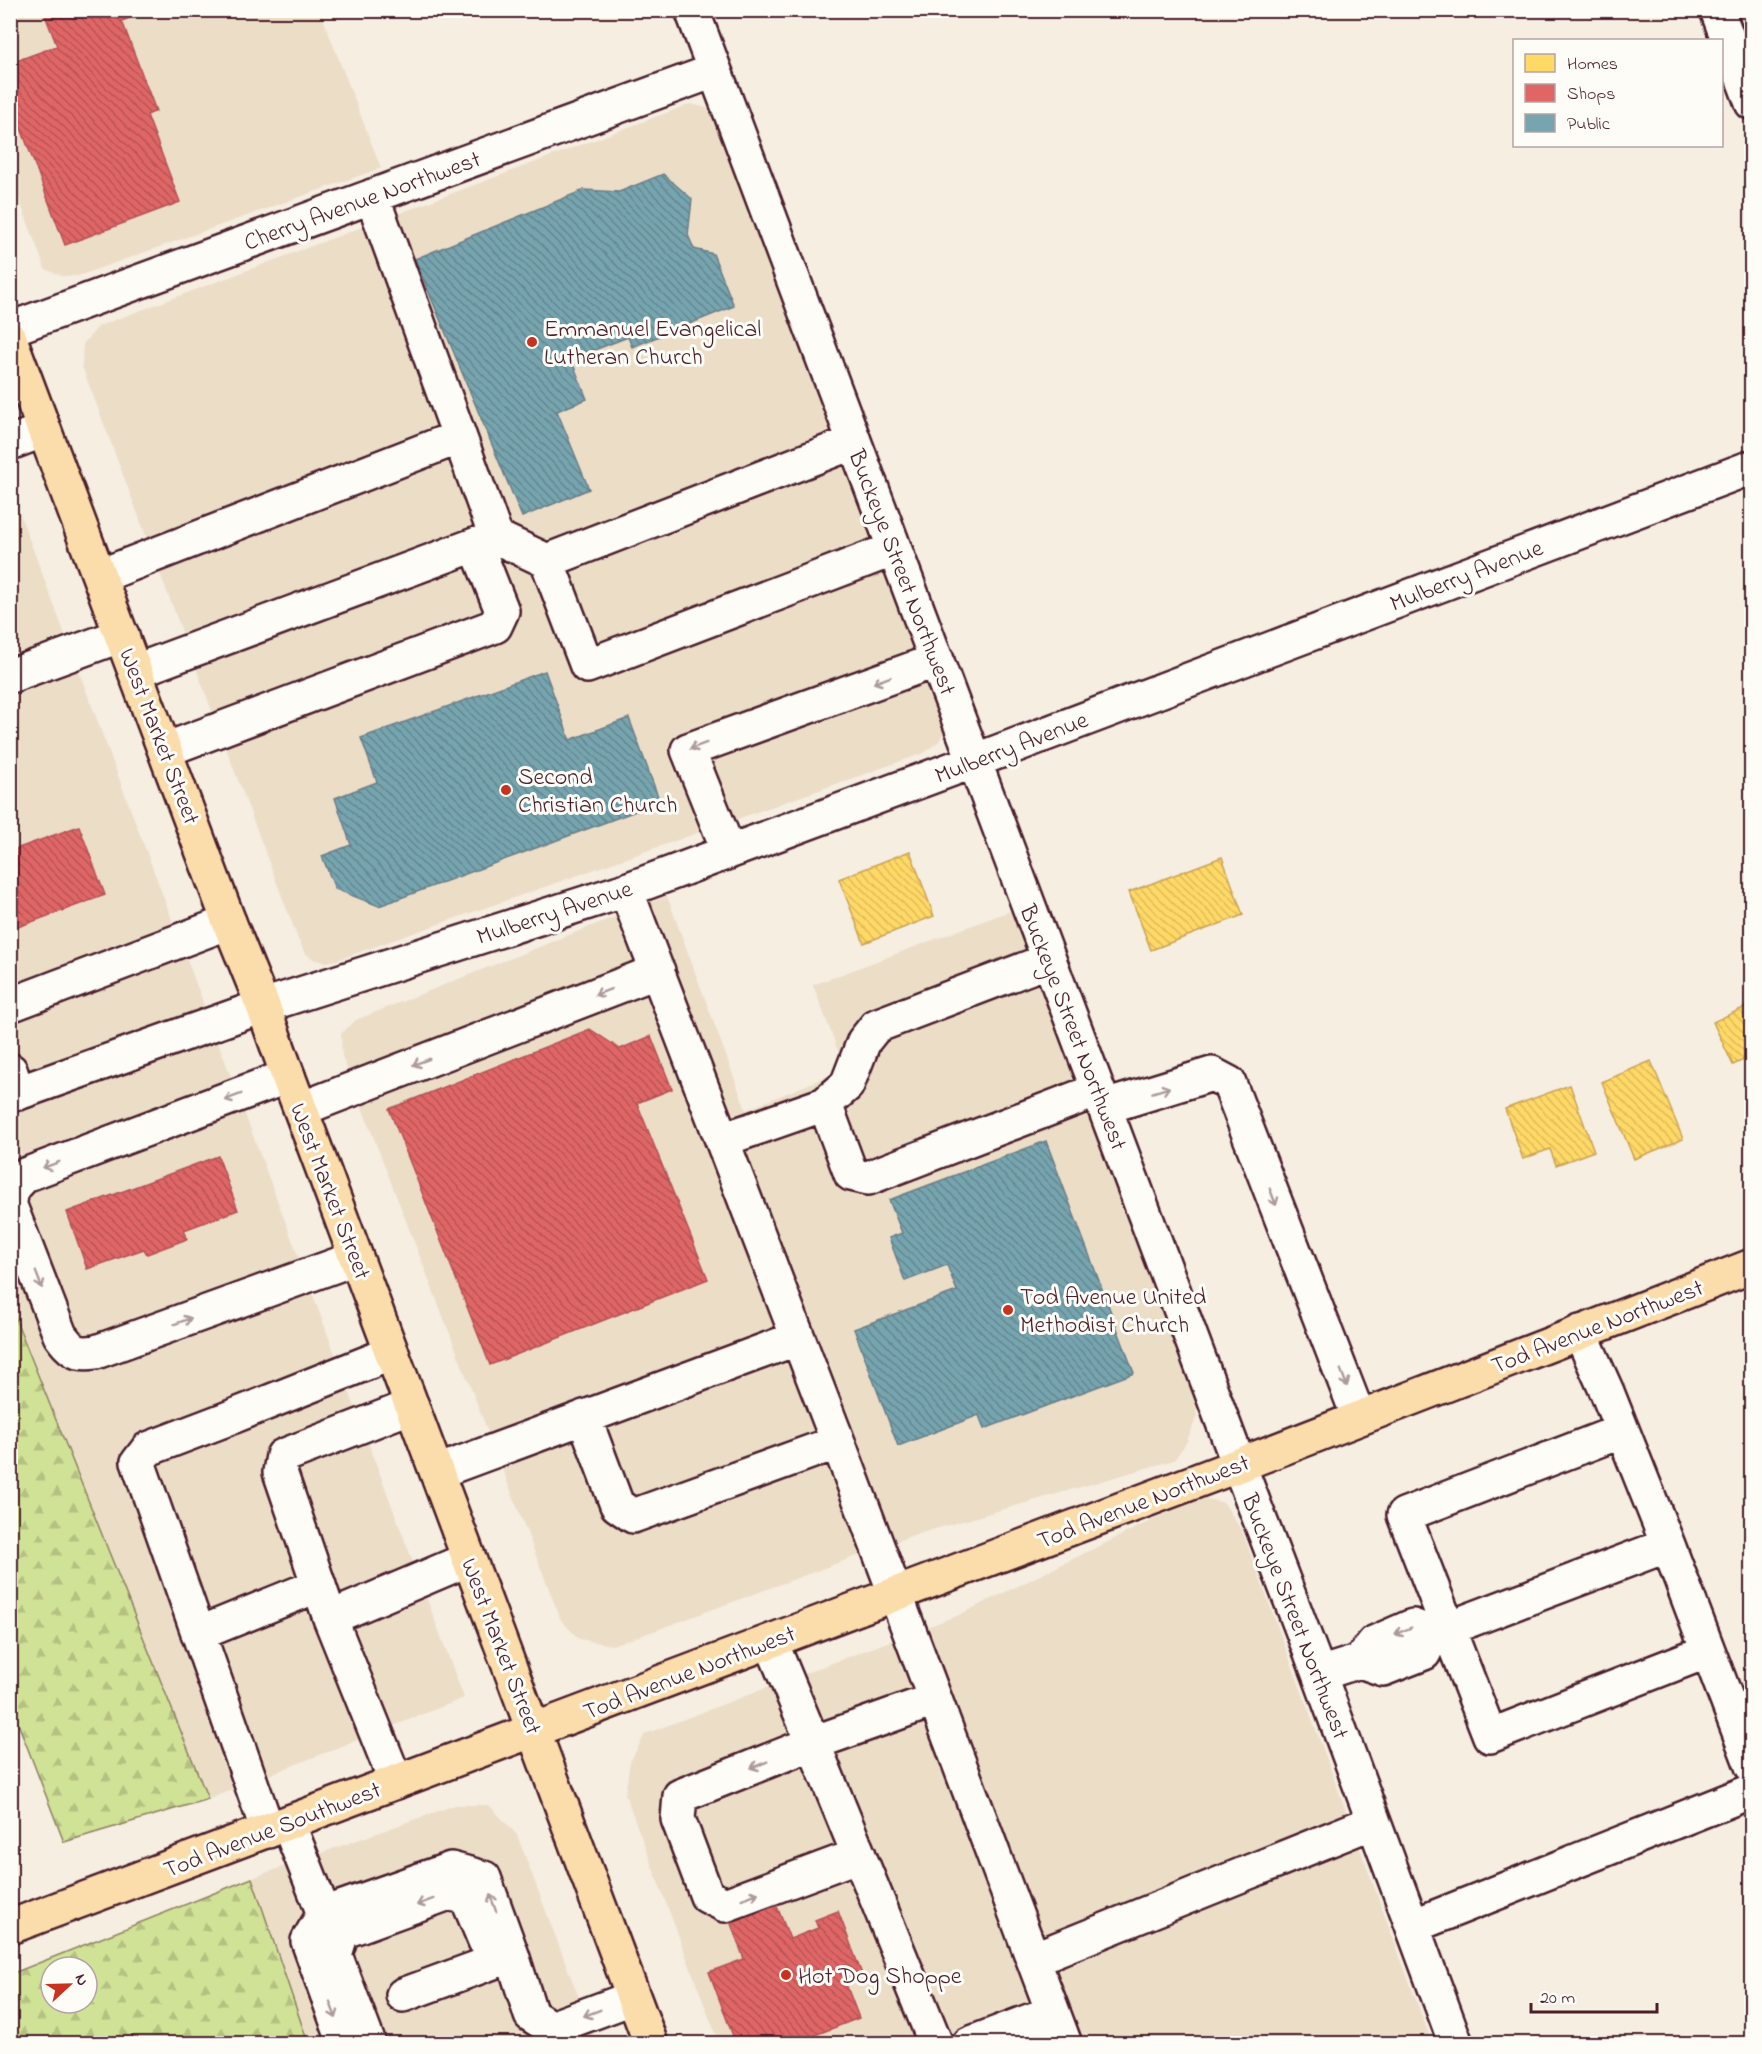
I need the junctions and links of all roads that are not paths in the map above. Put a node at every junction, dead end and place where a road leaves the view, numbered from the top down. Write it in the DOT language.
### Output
graph roads {
  1 [pos="692,10"];
  2 [pos="1717,10"];
  3 [pos="714,71"];
  4 [pos="1752,102"];
  5 [pos="372,196"];
  6 [pos="10,329"];
  7 [pos="10,339"];
  8 [pos="44,430"];
  9 [pos="459,437"];
  10 [pos="854,442"];
  11 [pos="10,443"];
  12 [pos="1752,467"];
  13 [pos="486,541"];
  14 [pos="894,549"];
  15 [pos="547,561"];
  16 [pos="99,576"];
  17 [pos="122,635"];
  18 [pos="937,660"];
  19 [pos="136,671"];
  20 [pos="10,676"];
  21 [pos="165,750"];
  22 [pos="974,760"];
  23 [pos="729,852"];
  24 [pos="626,890"];
  25 [pos="229,921"];
  26 [pos="1049,960"];
  27 [pos="658,971"];
  28 [pos="10,1005"];
  29 [pos="263,1006"];
  30 [pos="10,1070"];
  31 [pos="288,1076"];
  32 [pos="1101,1099"];
  33 [pos="825,1104"];
  34 [pos="301,1109"];
  35 [pos="722,1140"];
  36 [pos="10,1201"];
  37 [pos="10,1206"];
  38 [pos="356,1258"];
  39 [pos="1752,1266"];
  40 [pos="1580,1332"];
  41 [pos="798,1338"];
  42 [pos="392,1353"];
  43 [pos="412,1406"];
  44 [pos="584,1417"];
  45 [pos="1359,1418"];
  46 [pos="1622,1431"];
  47 [pos="838,1442"];
  48 [pos="1239,1465"];
  49 [pos="436,1472"];
  50 [pos="1668,1545"];
  51 [pos="469,1559"];
  52 [pos="319,1585"];
  53 [pos="896,1594"];
  54 [pos="330,1618"];
  55 [pos="1440,1632"];
  56 [pos="198,1634"];
  57 [pos="771,1642"];
  58 [pos="1708,1651"];
  59 [pos="1319,1674"];
  60 [pos="934,1700"];
  61 [pos="533,1730"];
  62 [pos="813,1743"];
  63 [pos="1752,1766"];
  64 [pos="396,1782"];
  65 [pos="1752,1791"];
  66 [pos="1373,1822"];
  67 [pos="278,1827"];
  68 [pos="859,1855"];
  69 [pos="324,1914"];
  70 [pos="1413,1926"];
  71 [pos="10,1927"];
  72 [pos="512,1955"];
  73 [pos="1033,1959"];
  74 [pos="403,1995"];
  75 [pos="632,1998"];
  76 [pos="1053,2012"];
  77 [pos="645,2042"];
  78 [pos="345,2043"];
  79 [pos="369,2043"];
  80 [pos="936,2043"];
  81 [pos="969,2043"];
  82 [pos="1065,2043"];
  83 [pos="1456,2043"];
  1 -- 3 [label="street, Buckeye Street Northwest"];
  2 -- 4 [label="street"];
  3 -- 5 [label="street, Cherry Avenue Northwest"];
  3 -- 10 [label="street, Buckeye Street Northwest"];
  5 -- 6 [label="street, Cherry Avenue Northwest"];
  5 -- 9 [label="street"];
  7 -- 8 [label="main road, West Market Street"];
  8 -- 11 [label="street"];
  8 -- 16 [label="main road, West Market Street"];
  9 -- 13 [label="street"];
  9 -- 16 [label="street"];
  10 -- 14 [label="street, Buckeye Street Northwest"];
  10 -- 15 [label="street"];
  12 -- 22 [label="street, Mulberry Avenue"];
  13 -- 15 [label="street"];
  13 -- 19 [label="street"];
  13 -- 21 [label="street"];
  14 -- 15 [label="street"];
  14 -- 18 [label="street, Buckeye Street Northwest"];
  16 -- 17 [label="main road, West Market Street"];
  17 -- 19 [label="main road, West Market Street"];
  17 -- 20 [label="street"];
  18 -- 22 [label="street, Buckeye Street Northwest"];
  18 -- 23 [label="street, one-way"];
  19 -- 21 [label="main road, West Market Street"];
  21 -- 25 [label="main road, West Market Street"];
  22 -- 23 [label="street, Mulberry Avenue"];
  22 -- 26 [label="street, Buckeye Street Northwest"];
  23 -- 24 [label="street, Mulberry Avenue"];
  24 -- 27 [label="street"];
  24 -- 29 [label="street, Mulberry Avenue"];
  25 -- 28 [label="street"];
  25 -- 29 [label="main road, West Market Street"];
  26 -- 32 [label="street, Buckeye Street Northwest"];
  26 -- 33 [label="street"];
  27 -- 34 [label="street, one-way"];
  27 -- 35 [label="street"];
  29 -- 30 [label="street, Mulberry Avenue"];
  29 -- 31 [label="main road, West Market Street"];
  31 -- 34 [label="main road, West Market Street"];
  31 -- 36 [label="street, one-way"];
  32 -- 33 [label="street"];
  32 -- 45 [label="street, one-way"];
  32 -- 48 [label="street, Buckeye Street Northwest"];
  33 -- 35 [label="street"];
  34 -- 38 [label="main road, West Market Street"];
  35 -- 41 [label="street"];
  37 -- 38 [label="street, one-way"];
  38 -- 42 [label="main road, West Market Street"];
  39 -- 40 [label="main road, Tod Avenue Northwest"];
  40 -- 45 [label="main road, Tod Avenue Northwest"];
  40 -- 46 [label="street"];
  41 -- 44 [label="street"];
  41 -- 47 [label="street"];
  42 -- 43 [label="main road, West Market Street"];
  42 -- 56 [label="street"];
  43 -- 49 [label="main road, West Market Street"];
  43 -- 52 [label="street"];
  44 -- 47 [label="street"];
  44 -- 49 [label="street"];
  45 -- 48 [label="main road, Tod Avenue Northwest"];
  46 -- 50 [label="street"];
  46 -- 55 [label="street"];
  47 -- 53 [label="street"];
  48 -- 53 [label="main road, Tod Avenue Northwest"];
  48 -- 59 [label="street, Buckeye Street Northwest"];
  49 -- 51 [label="main road, West Market Street"];
  50 -- 55 [label="street"];
  50 -- 58 [label="street"];
  51 -- 54 [label="street"];
  51 -- 61 [label="main road, West Market Street"];
  52 -- 54 [label="street"];
  52 -- 56 [label="street"];
  53 -- 57 [label="main road, Tod Avenue Northwest"];
  53 -- 60 [label="street"];
  54 -- 64 [label="street"];
  55 -- 58 [label="street"];
  55 -- 59 [label="street"];
  56 -- 67 [label="street"];
  57 -- 61 [label="main road, Tod Avenue Northwest"];
  57 -- 62 [label="street"];
  58 -- 63 [label="street"];
  59 -- 66 [label="street, Buckeye Street Northwest"];
  60 -- 62 [label="street"];
  60 -- 73 [label="street"];
  61 -- 64 [label="main road, Tod Avenue Southwest"];
  61 -- 75 [label="main road, West Market Street"];
  62 -- 68 [label="street"];
  62 -- 68 [label="street, one-way"];
  64 -- 67 [label="main road, Tod Avenue Southwest"];
  65 -- 70 [label="street"];
  66 -- 70 [label="street, Buckeye Street Northwest"];
  66 -- 73 [label="street"];
  67 -- 69 [label="street"];
  67 -- 71 [label="main road, Tod Avenue Southwest"];
  68 -- 80 [label="street"];
  72 -- 69 [label="street, one-way"];
  69 -- 78 [label="street, one-way"];
  70 -- 83 [label="street, Buckeye Street Northwest"];
  72 -- 74 [label="street"];
  75 -- 72 [label="street, one-way"];
  72 -- 79 [label="street, one-way"];
  73 -- 76 [label="street"];
  75 -- 77 [label="main road, West Market Street"];
  76 -- 81 [label="street"];
  76 -- 82 [label="street"];
}
